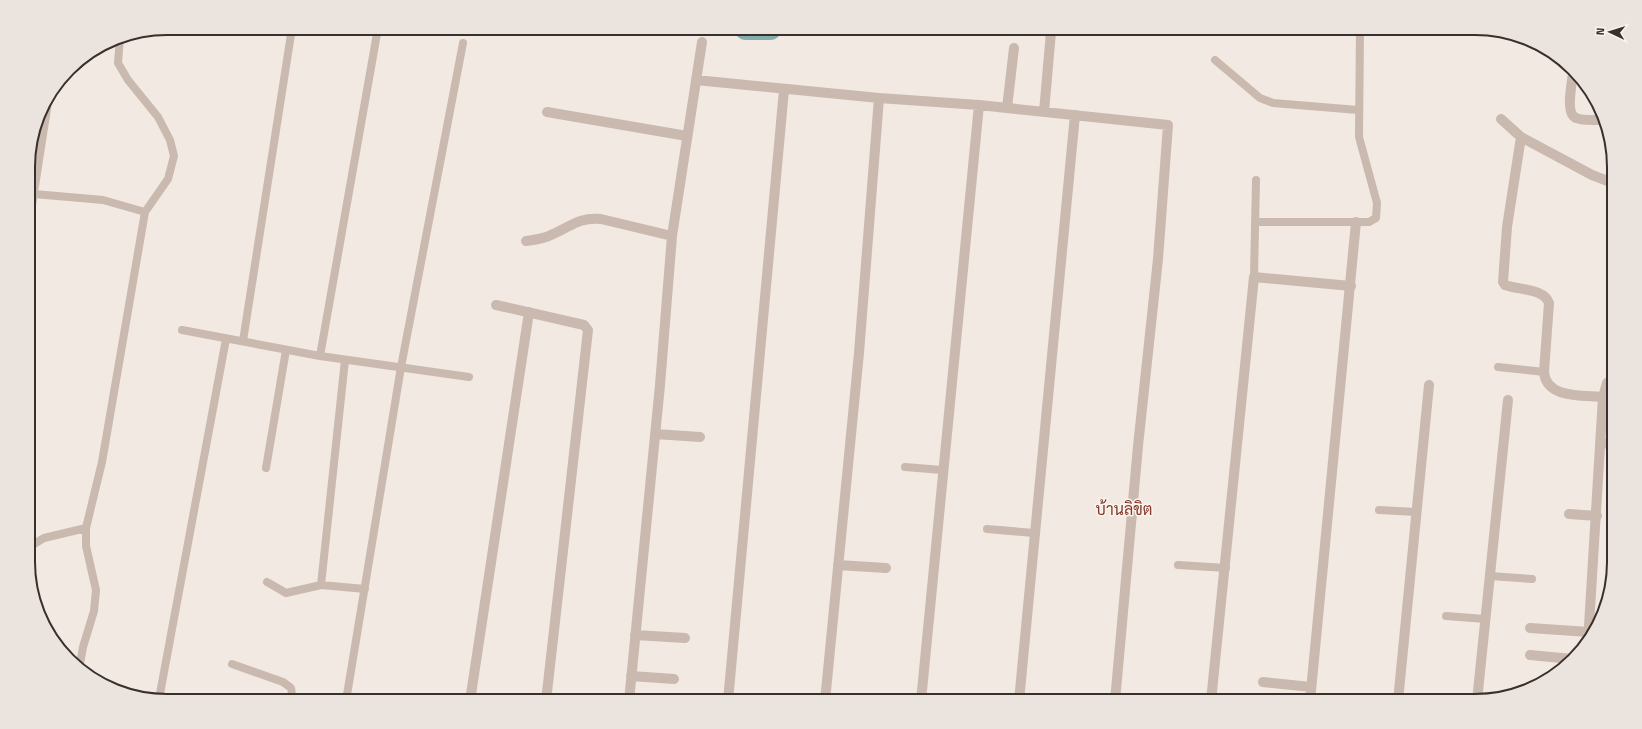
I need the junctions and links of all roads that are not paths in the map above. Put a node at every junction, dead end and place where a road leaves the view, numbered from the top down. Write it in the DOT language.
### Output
graph roads {
  1 [pos="291,35"];
  2 [pos="377,35"];
  3 [pos="1051,35"];
  4 [pos="1360,35"];
  5 [pos="702,42"];
  6 [pos="463,43"];
  7 [pos="119,44"];
  8 [pos="1014,48"];
  9 [pos="1215,60"];
  10 [pos="1572,79"];
  11 [pos="696,80"];
  12 [pos="784,90"];
  13 [pos="879,98"];
  14 [pos="979,106"];
  15 [pos="1007,108"];
  16 [pos="1358,110"];
  17 [pos="547,112"];
  18 [pos="1044,112"];
  19 [pos="46,114"];
  20 [pos="1075,115"];
  21 [pos="1501,119"];
  22 [pos="1598,120"];
  23 [pos="687,136"];
  24 [pos="1520,137"];
  25 [pos="1256,180"];
  26 [pos="1607,181"];
  27 [pos="35,187"];
  28 [pos="35,194"];
  29 [pos="145,212"];
  30 [pos="1255,222"];
  31 [pos="1356,222"];
  32 [pos="672,236"];
  33 [pos="526,241"];
  34 [pos="1254,277"];
  35 [pos="1352,286"];
  36 [pos="496,305"];
  37 [pos="529,312"];
  38 [pos="182,330"];
  39 [pos="226,338"];
  40 [pos="243,341"];
  41 [pos="286,350"];
  42 [pos="320,356"];
  43 [pos="345,360"];
  44 [pos="402,366"];
  45 [pos="1498,367"];
  46 [pos="1544,372"];
  47 [pos="469,377"];
  48 [pos="1607,383"];
  49 [pos="1428,385"];
  50 [pos="1604,397"];
  51 [pos="1508,400"];
  52 [pos="655,434"];
  53 [pos="700,437"];
  54 [pos="1601,443"];
  55 [pos="1607,443"];
  56 [pos="905,467"];
  57 [pos="266,468"];
  58 [pos="942,470"];
  59 [pos="1380,510"];
  60 [pos="1416,512"];
  61 [pos="1569,514"];
  62 [pos="1596,516"];
  63 [pos="86,528"];
  64 [pos="987,529"];
  65 [pos="1034,533"];
  66 [pos="35,543"];
  67 [pos="838,565"];
  68 [pos="1178,565"];
  69 [pos="886,568"];
  70 [pos="1226,568"];
  71 [pos="1490,576"];
  72 [pos="1532,579"];
  73 [pos="267,582"];
  74 [pos="321,585"];
  75 [pos="365,589"];
  76 [pos="1446,616"];
  77 [pos="1485,619"];
  78 [pos="1590,627"];
  79 [pos="1530,628"];
  80 [pos="635,635"];
  81 [pos="1584,636"];
  82 [pos="685,638"];
  83 [pos="1530,655"];
  84 [pos="1565,658"];
  85 [pos="81,661"];
  86 [pos="232,664"];
  87 [pos="631,676"];
  88 [pos="674,679"];
  89 [pos="1263,682"];
  90 [pos="1311,687"];
  91 [pos="160,694"];
  92 [pos="292,694"];
  93 [pos="347,694"];
  94 [pos="471,694"];
  95 [pos="547,694"];
  96 [pos="630,694"];
  97 [pos="729,694"];
  98 [pos="826,694"];
  99 [pos="922,694"];
  100 [pos="1020,694"];
  101 [pos="1116,694"];
  102 [pos="1212,694"];
  103 [pos="1310,694"];
  104 [pos="1399,694"];
  105 [pos="1478,694"];
  1 -- 40 [label="lane"];
  2 -- 42 [label="lane"];
  3 -- 18 [label="street"];
  4 -- 16 [label="lane"];
  5 -- 11 [label="street"];
  6 -- 44 [label="lane"];
  7 -- 29 [label="lane"];
  8 -- 15 [label="street"];
  9 -- 16 [label="lane"];
  10 -- 22 [label="street"];
  11 -- 12 [label="street"];
  11 -- 23 [label="street"];
  12 -- 13 [label="street"];
  12 -- 97 [label="street"];
  13 -- 14 [label="street"];
  13 -- 67 [label="street"];
  14 -- 15 [label="street"];
  14 -- 58 [label="street"];
  15 -- 18 [label="street"];
  16 -- 31 [label="lane"];
  17 -- 23 [label="street"];
  18 -- 20 [label="street"];
  19 -- 27 [label="lane"];
  20 -- 65 [label="street"];
  20 -- 101 [label="street"];
  21 -- 24 [label="street"];
  23 -- 32 [label="street"];
  24 -- 26 [label="street"];
  24 -- 46 [label="street"];
  25 -- 30 [label="lane"];
  28 -- 29 [label="lane"];
  29 -- 63 [label="lane"];
  30 -- 31 [label="lane"];
  30 -- 34 [label="lane"];
  31 -- 35 [label="street"];
  32 -- 33 [label="street"];
  32 -- 52 [label="street"];
  34 -- 35 [label="street"];
  34 -- 70 [label="street"];
  35 -- 90 [label="street"];
  36 -- 37 [label="street"];
  37 -- 94 [label="street"];
  37 -- 95 [label="street"];
  38 -- 39 [label="lane"];
  39 -- 40 [label="lane"];
  39 -- 91 [label="lane"];
  40 -- 41 [label="lane"];
  41 -- 42 [label="lane"];
  41 -- 57 [label="lane"];
  42 -- 43 [label="lane"];
  43 -- 44 [label="lane"];
  43 -- 74 [label="lane"];
  44 -- 47 [label="lane"];
  44 -- 75 [label="lane"];
  45 -- 46 [label="lane"];
  46 -- 50 [label="street"];
  48 -- 50 [label="street"];
  49 -- 60 [label="street"];
  50 -- 54 [label="street"];
  51 -- 71 [label="street"];
  52 -- 53 [label="street"];
  52 -- 80 [label="street"];
  54 -- 55 [label="street"];
  54 -- 62 [label="street"];
  56 -- 58 [label="lane"];
  58 -- 99 [label="street"];
  59 -- 60 [label="lane"];
  60 -- 104 [label="street"];
  61 -- 62 [label="street"];
  62 -- 78 [label="street"];
  63 -- 66 [label="lane"];
  63 -- 85 [label="lane"];
  64 -- 65 [label="lane"];
  65 -- 100 [label="street"];
  67 -- 69 [label="street"];
  67 -- 98 [label="street"];
  68 -- 70 [label="lane"];
  70 -- 102 [label="street"];
  71 -- 72 [label="lane"];
  71 -- 77 [label="street"];
  73 -- 74 [label="lane"];
  74 -- 75 [label="lane"];
  75 -- 93 [label="lane"];
  76 -- 77 [label="lane"];
  77 -- 105 [label="street"];
  79 -- 81 [label="street"];
  80 -- 82 [label="street"];
  80 -- 87 [label="street"];
  83 -- 84 [label="street"];
  86 -- 92 [label="lane"];
  87 -- 88 [label="street"];
  87 -- 96 [label="street"];
  89 -- 90 [label="street"];
  90 -- 103 [label="street"];
}
